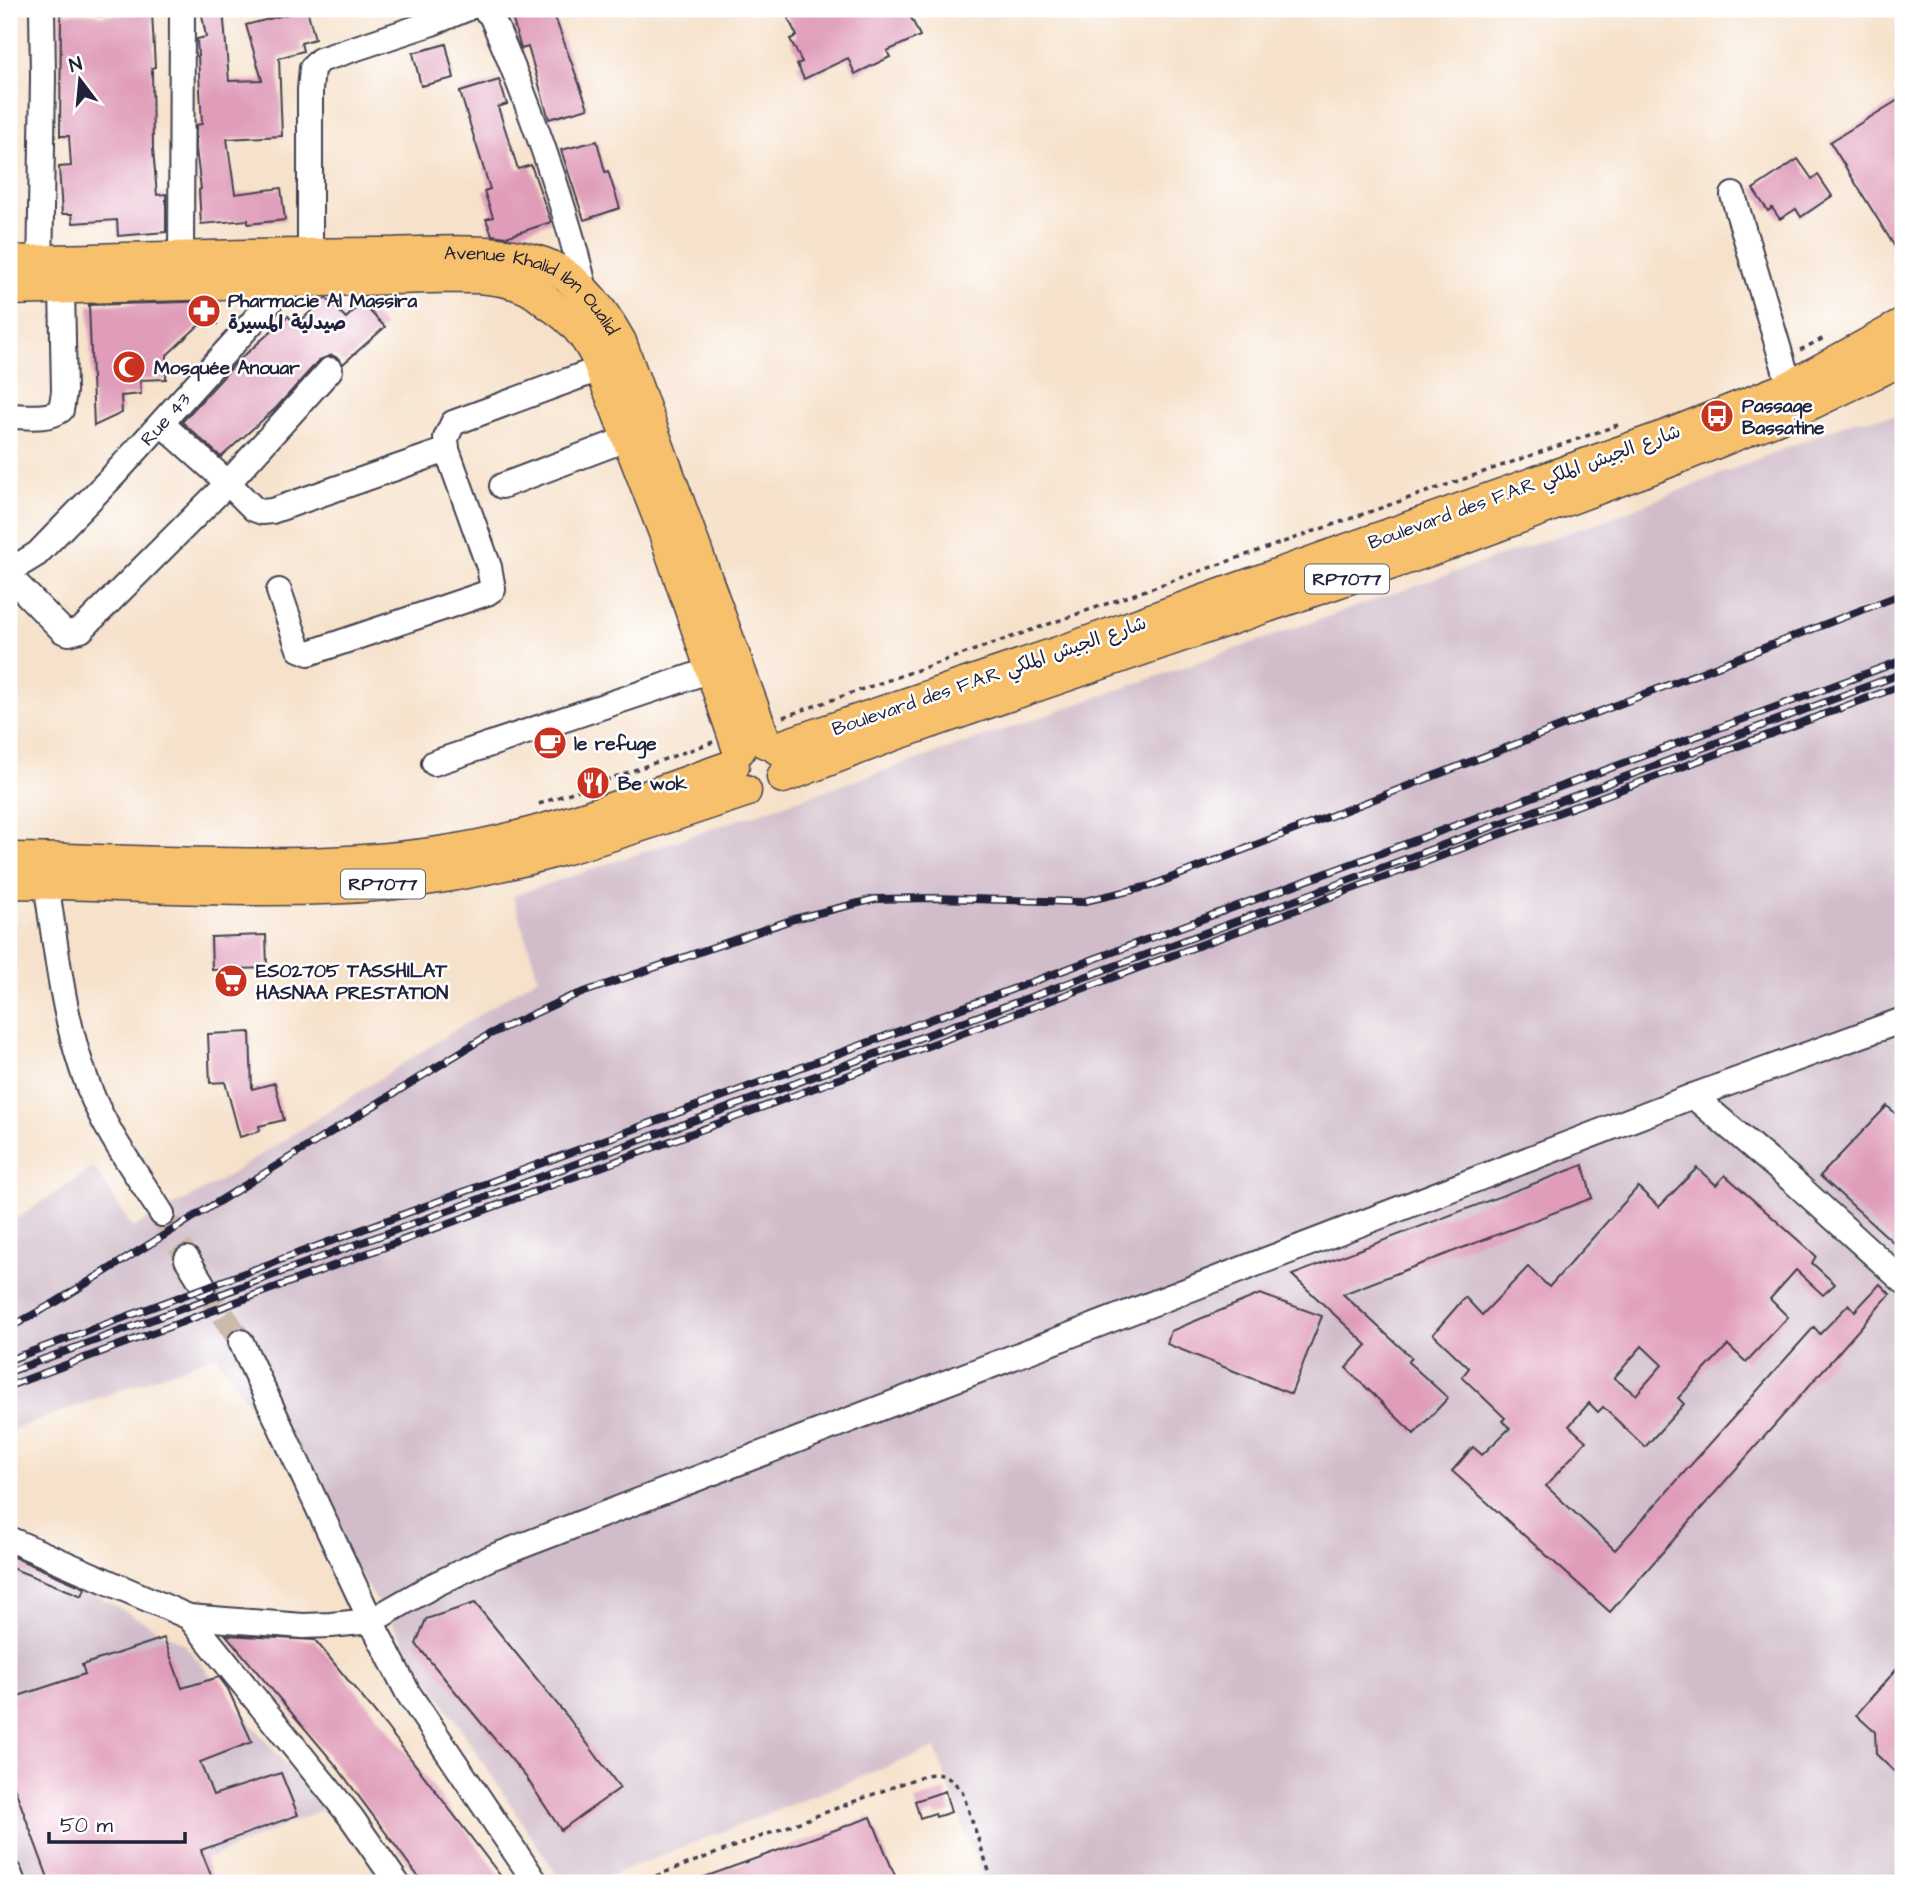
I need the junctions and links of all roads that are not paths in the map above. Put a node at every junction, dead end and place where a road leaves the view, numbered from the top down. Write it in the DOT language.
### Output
graph roads {
  1 [pos="41,9"];
  2 [pos="182,9"];
  3 [pos="466,9"];
  4 [pos="484,9"];
  5 [pos="1733,195"];
  6 [pos="310,254"];
  7 [pos="181,258"];
  8 [pos="9,262"];
  9 [pos="37,282"];
  10 [pos="286,282"];
  11 [pos="586,294"];
  12 [pos="1903,325"];
  13 [pos="1903,359"];
  14 [pos="602,368"];
  15 [pos="330,370"];
  16 [pos="1790,387"];
  17 [pos="9,416"];
  18 [pos="162,424"];
  19 [pos="629,438"];
  20 [pos="447,450"];
  21 [pos="228,483"];
  22 [pos="502,486"];
  23 [pos="9,571"];
  24 [pos="9,576"];
  25 [pos="279,591"];
  26 [pos="711,670"];
  27 [pos="754,754"];
  28 [pos="434,762"];
  29 [pos="9,859"];
  30 [pos="9,882"];
  31 [pos="46,883"];
  32 [pos="1903,1020"];
  33 [pos="1693,1096"];
  34 [pos="162,1214"];
  35 [pos="187,1259"];
  36 [pos="1903,1281"];
  37 [pos="203,1285"];
  38 [pos="241,1342"];
  39 [pos="9,1539"];
  40 [pos="189,1617"];
  41 [pos="371,1621"];
  42 [pos="9,1873"];
  43 [pos="13,1883"];
  44 [pos="397,1883"];
  45 [pos="536,1883"];
  1 -- 9 [label="street"];
  2 -- 7 [label="street"];
  3 -- 6 [label="street"];
  4 -- 11 [label="street"];
  5 -- 16 [label="street"];
  6 -- 7 [label="main road, Avenue Khalid Ibn Oualid"];
  6 -- 10 [label="street, Rue 43"];
  6 -- 11 [label="main road, Avenue Khalid Ibn Oualid"];
  7 -- 9 [label="main road, Avenue Khalid Ibn Oualid"];
  8 -- 9 [label="main road, Avenue Khalid Ibn Oualid"];
  9 -- 10 [label="main road, Avenue Khalid Ibn Oualid"];
  9 -- 17 [label="street"];
  10 -- 14 [label="main road, Avenue Khalid Ibn Oualid"];
  10 -- 18 [label="street, Rue 43"];
  11 -- 27 [label="main road, Avenue Khalid Ibn Oualid"];
  12 -- 16 [label="main road, Boulevard des F.A.R شارع الجيش الملكي / RP7077"];
  13 -- 27 [label="main road, Boulevard des F.A.R شارع الجيش الملكي / RP7077"];
  14 -- 19 [label="main road, Avenue Khalid Ibn Oualid"];
  14 -- 20 [label="street"];
  15 -- 21 [label="street"];
  16 -- 27 [label="main road, Boulevard des F.A.R شارع الجيش الملكي / RP7077"];
  18 -- 21 [label="street"];
  18 -- 23 [label="street, Rue 43"];
  19 -- 22 [label="street"];
  19 -- 26 [label="main road, Avenue Khalid Ibn Oualid"];
  20 -- 21 [label="street"];
  20 -- 25 [label="street"];
  21 -- 24 [label="street"];
  26 -- 27 [label="main road, Avenue Khalid Ibn Oualid"];
  26 -- 28 [label="street"];
  27 -- 29 [label="main road, Boulevard des F.A.R شارع الجيش الملكي / RP7077"];
  27 -- 31 [label="main road, Boulevard des F.A.R شارع الجيش الملكي / RP7077"];
  30 -- 31 [label="main road, Boulevard des F.A.R شارع الجيش الملكي / RP7077"];
  31 -- 34 [label="street"];
  32 -- 33 [label="street"];
  33 -- 36 [label="street"];
  33 -- 41 [label="street"];
  35 -- 37 [label="street"];
  38 -- 41 [label="street"];
  39 -- 40 [label="street"];
  40 -- 41 [label="street"];
  40 -- 44 [label="street"];
  41 -- 45 [label="street"];
  42 -- 43 [label="street"];
}
